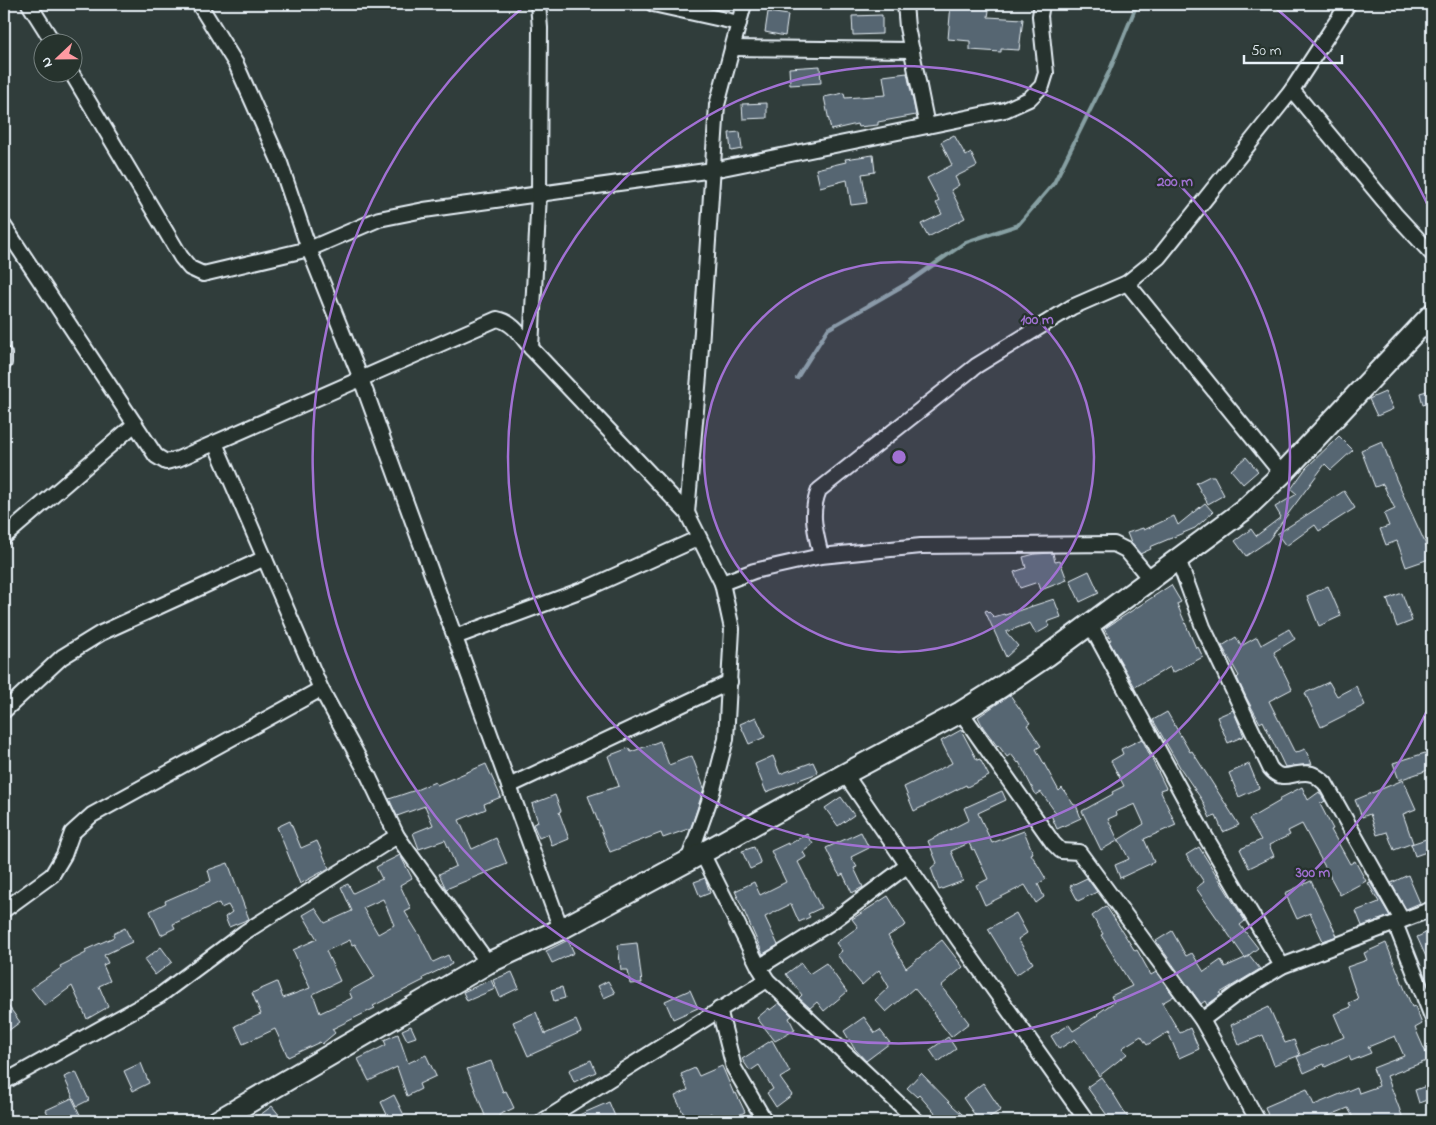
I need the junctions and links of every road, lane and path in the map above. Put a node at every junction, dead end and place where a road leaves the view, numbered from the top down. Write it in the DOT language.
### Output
graph roads {
  1 [pos="29,4"];
  2 [pos="199,4"];
  3 [pos="538,4"];
  4 [pos="653,4"];
  5 [pos="744,4"];
  6 [pos="905,4"];
  7 [pos="1042,4"];
  8 [pos="1348,4"];
  9 [pos="738,23"];
  10 [pos="47,32"];
  11 [pos="732,48"];
  12 [pos="912,50"];
  13 [pos="77,82"];
  14 [pos="1292,90"];
  15 [pos="927,126"];
  16 [pos="713,170"];
  17 [pos="539,194"];
  18 [pos="4,226"];
  19 [pos="309,249"];
  20 [pos="1432,254"];
  21 [pos="1127,283"];
  22 [pos="1432,314"];
  23 [pos="531,348"];
  24 [pos="4,354"];
  25 [pos="4,363"];
  26 [pos="361,379"];
  27 [pos="135,424"];
  28 [pos="215,442"];
  29 [pos="1282,474"];
  30 [pos="687,513"];
  31 [pos="4,537"];
  32 [pos="699,538"];
  33 [pos="821,556"];
  34 [pos="264,558"];
  35 [pos="1178,559"];
  36 [pos="1151,580"];
  37 [pos="722,583"];
  38 [pos="1090,624"];
  39 [pos="455,637"];
  40 [pos="730,682"];
  41 [pos="321,689"];
  42 [pos="4,711"];
  43 [pos="961,712"];
  44 [pos="845,774"];
  45 [pos="509,786"];
  46 [pos="396,836"];
  47 [pos="695,857"];
  48 [pos="908,865"];
  49 [pos="1432,909"];
  50 [pos="4,910"];
  51 [pos="1398,922"];
  52 [pos="561,929"];
  53 [pos="488,963"];
  54 [pos="1282,966"];
  55 [pos="759,967"];
  56 [pos="767,980"];
  57 [pos="719,1009"];
  58 [pos="1432,1017"];
  59 [pos="1202,1020"];
  60 [pos="4,1082"];
  61 [pos="217,1121"];
  62 [pos="543,1121"];
  63 [pos="765,1121"];
  64 [pos="917,1121"];
  65 [pos="1087,1121"];
  66 [pos="1258,1121"];
  1 -- 10 [label="street"];
  2 -- 19 [label="street"];
  3 -- 17 [label="street"];
  4 -- 9 [label="street"];
  5 -- 9 [label="street"];
  6 -- 12 [label="street"];
  7 -- 15 [label="street"];
  8 -- 14 [label="street"];
  9 -- 11 [label="street"];
  11 -- 12 [label="street"];
  11 -- 16 [label="street"];
  12 -- 15 [label="street"];
  13 -- 19 [label="street"];
  14 -- 20 [label="street"];
  14 -- 21 [label="street"];
  15 -- 16 [label="street"];
  16 -- 17 [label="street"];
  16 -- 30 [label="street"];
  17 -- 19 [label="street"];
  17 -- 23 [label="street"];
  18 -- 27 [label="street"];
  19 -- 26 [label="street"];
  21 -- 29 [label="street"];
  21 -- 33 [label="street"];
  22 -- 29 [label="street"];
  23 -- 26 [label="street"];
  23 -- 30 [label="street"];
  24 -- 25 [label="street"];
  26 -- 28 [label="street"];
  26 -- 39 [label="street"];
  27 -- 28 [label="street"];
  27 -- 31 [label="street"];
  28 -- 34 [label="street"];
  29 -- 35 [label="street"];
  30 -- 32 [label="street"];
  32 -- 37 [label="street"];
  32 -- 39 [label="street"];
  33 -- 36 [label="street"];
  33 -- 37 [label="street"];
  34 -- 41 [label="street"];
  34 -- 42 [label="street"];
  35 -- 36 [label="street"];
  35 -- 51 [label="street"];
  36 -- 38 [label="street"];
  37 -- 40 [label="street"];
  38 -- 43 [label="street"];
  38 -- 54 [label="street"];
  39 -- 45 [label="street"];
  40 -- 45 [label="street"];
  40 -- 47 [label="street"];
  41 -- 46 [label="street"];
  41 -- 50 [label="street"];
  43 -- 44 [label="street"];
  43 -- 59 [label="street"];
  44 -- 47 [label="street"];
  44 -- 48 [label="street"];
  45 -- 52 [label="street"];
  46 -- 53 [label="street"];
  46 -- 60 [label="street"];
  47 -- 52 [label="street"];
  47 -- 55 [label="street"];
  48 -- 55 [label="street"];
  48 -- 65 [label="street"];
  49 -- 51 [label="street"];
  51 -- 54 [label="street"];
  51 -- 58 [label="street"];
  52 -- 53 [label="street"];
  53 -- 61 [label="street"];
  54 -- 59 [label="street"];
  55 -- 56 [label="street"];
  56 -- 57 [label="street"];
  56 -- 64 [label="street"];
  57 -- 62 [label="street"];
  57 -- 63 [label="street"];
  59 -- 66 [label="street"];
}
